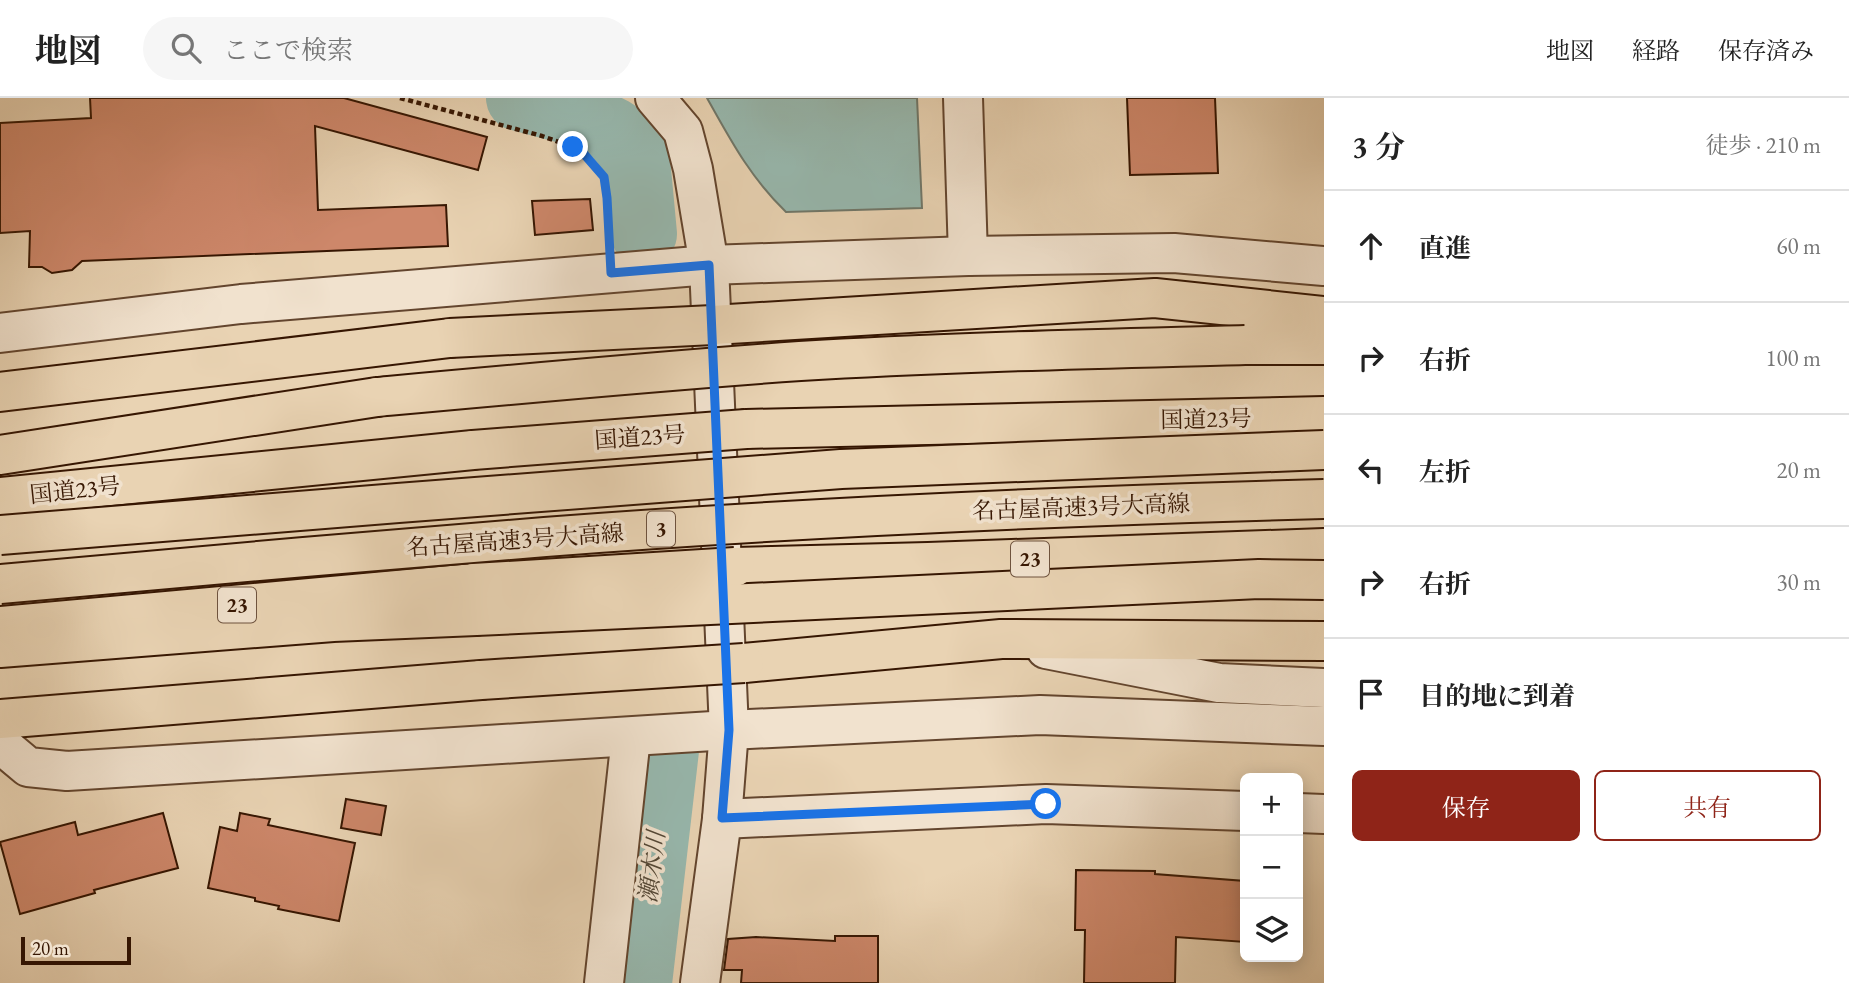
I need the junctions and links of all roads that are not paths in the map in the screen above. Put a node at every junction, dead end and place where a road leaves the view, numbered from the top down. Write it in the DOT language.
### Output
graph roads {
  1 [pos="655,98"];
  2 [pos="962,98"];
  3 [pos="968,256"];
  4 [pos="709,265"];
  5 [pos="1324,266"];
  6 [pos="1324,316"];
  7 [pos="0,333"];
  8 [pos="1324,345"];
  9 [pos="0,392"];
  10 [pos="1324,416"];
  11 [pos="1324,450"];
  12 [pos="0,455"];
  13 [pos="0,497"];
  14 [pos="1324,499"];
  15 [pos="0,535"];
  16 [pos="1324,548"];
  17 [pos="1324,580"];
  18 [pos="0,584"];
  19 [pos="475,600"];
  20 [pos="0,626"];
  21 [pos="1001,639"];
  22 [pos="1324,641"];
  23 [pos="0,648"];
  24 [pos="1324,688"];
  25 [pos="0,719"];
  26 [pos="1324,726"];
  27 [pos="729,730"];
  28 [pos="631,737"];
  29 [pos="0,740"];
  30 [pos="1240,811"];
  31 [pos="1303,813"];
  32 [pos="1324,814"];
  33 [pos="722,818"];
  34 [pos="604,983"];
  35 [pos="700,983"];
  1 -- 4 [label="street"];
  2 -- 3 [label="street"];
  3 -- 4 [label="street"];
  3 -- 5 [label="street"];
  4 -- 7 [label="street"];
  4 -- 27 [label="street"];
  6 -- 9 [label="highway, bridge"];
  8 -- 12 [label="highway, bridge"];
  10 -- 13 [label="highway, 国道23号, bridge"];
  11 -- 15 [label="highway, 名古屋高速3号大高線 / 3, bridge"];
  14 -- 18 [label="highway, 名古屋高速3号大高線 / 3, bridge"];
  16 -- 19 [label="highway, 23, bridge"];
  17 -- 19 [label="highway, bridge"];
  19 -- 20 [label="highway, 23"];
  19 -- 23 [label="highway"];
  21 -- 22 [label="highway"];
  21 -- 24 [label="street"];
  21 -- 25 [label="highway, bridge"];
  26 -- 27 [label="street"];
  27 -- 28 [label="street"];
  27 -- 33 [label="street"];
  28 -- 29 [label="street"];
  28 -- 34 [label="street"];
  30 -- 33 [label="street"];
  31 -- 32 [label="street"];
  33 -- 35 [label="street"];
}
